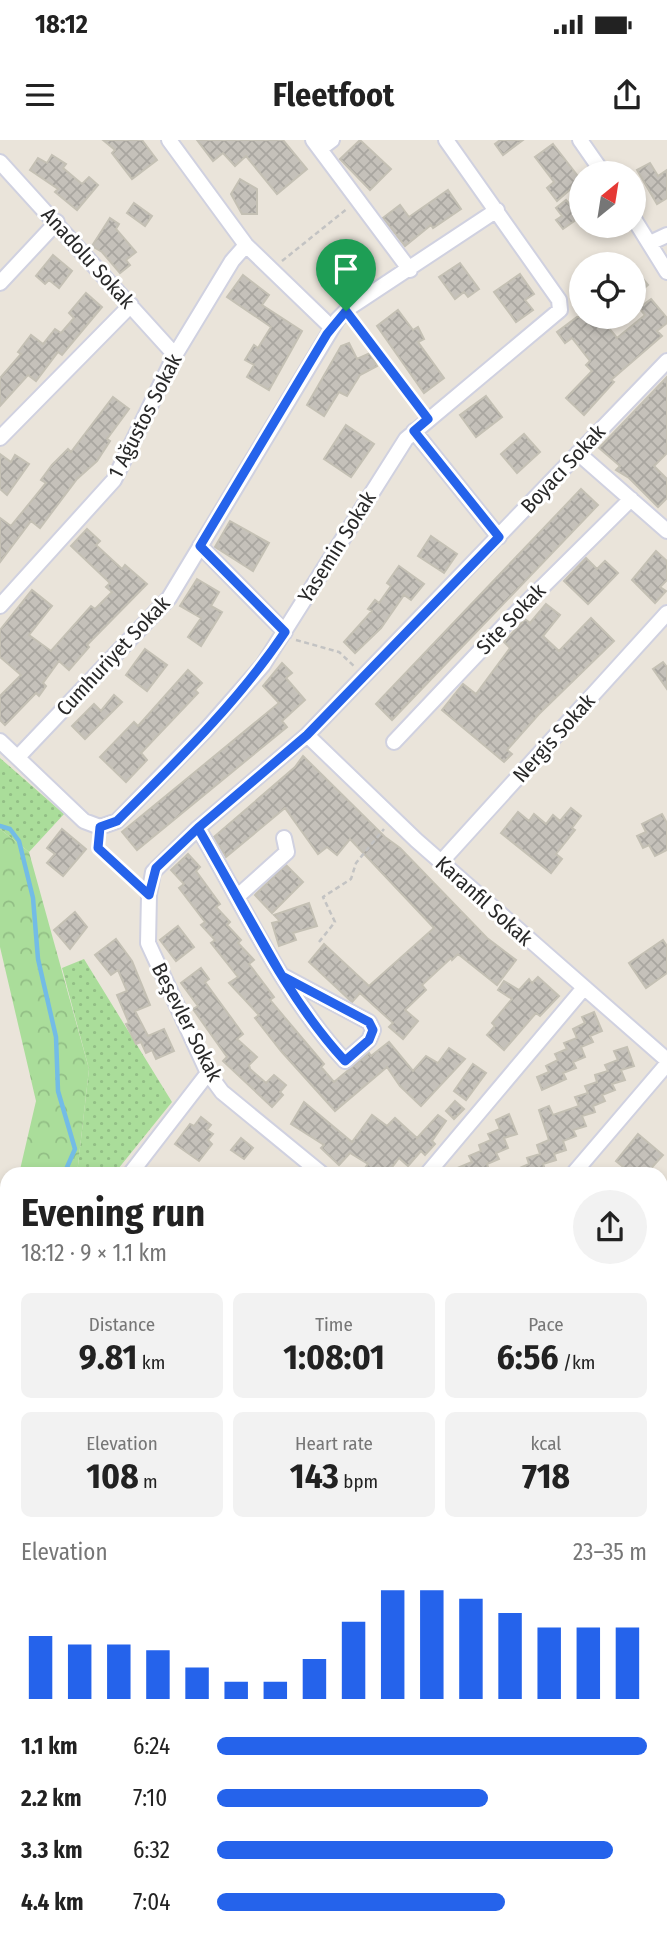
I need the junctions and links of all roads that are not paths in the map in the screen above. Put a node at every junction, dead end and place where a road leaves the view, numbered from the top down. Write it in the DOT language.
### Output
graph roads {
  1 [pos="169,140"];
  2 [pos="446,140"];
  3 [pos="580,140"];
  4 [pos="322,143"];
  5 [pos="595,161"];
  6 [pos="0,162"];
  7 [pos="497,210"];
  8 [pos="57,222"];
  9 [pos="667,235"];
  10 [pos="646,237"];
  11 [pos="650,243"];
  12 [pos="246,244"];
  13 [pos="410,270"];
  14 [pos="667,272"];
  15 [pos="0,283"];
  16 [pos="131,305"];
  17 [pos="331,327"];
  18 [pos="175,355"];
  19 [pos="667,361"];
  20 [pos="414,431"];
  21 [pos="0,438"];
  22 [pos="578,453"];
  23 [pos="631,499"];
  24 [pos="667,531"];
  25 [pos="499,537"];
  26 [pos="200,546"];
  27 [pos="0,606"];
  28 [pos="667,613"];
  29 [pos="285,632"];
  30 [pos="307,735"];
  31 [pos="0,741"];
  32 [pos="394,742"];
  33 [pos="18,757"];
  34 [pos="198,828"];
  35 [pos="284,838"];
  36 [pos="441,862"];
  37 [pos="156,868"];
  38 [pos="238,896"];
  39 [pos="282,976"];
  40 [pos="583,989"];
  41 [pos="667,1062"];
  42 [pos="208,1073"];
  43 [pos="135,1167"];
  44 [pos="313,1167"];
  45 [pos="433,1167"];
  46 [pos="579,1167"];
  1 -- 12 [label="street"];
  2 -- 7 [label="street"];
  3 -- 5 [label="street"];
  4 -- 13 [label="street"];
  6 -- 8 [label="street, Anadolu Sokak"];
  7 -- 13 [label="street, Cumhuriyet Sokak"];
  7 -- 20 [label="street, Yasemin Sokak"];
  8 -- 15 [label="street"];
  8 -- 16 [label="street, Anadolu Sokak"];
  9 -- 11 [label="street"];
  10 -- 11 [label="street"];
  11 -- 14 [label="street"];
  12 -- 17 [label="street"];
  12 -- 18 [label="street, 1 Ağustos Sokak"];
  13 -- 17 [label="street, Cumhuriyet Sokak"];
  16 -- 18 [label="street, Anadolu Sokak"];
  16 -- 21 [label="street"];
  17 -- 26 [label="street, Cumhuriyet Sokak"];
  18 -- 27 [label="street, 1 Ağustos Sokak"];
  19 -- 22 [label="street, Boyacı Sokak"];
  20 -- 25 [label="street"];
  20 -- 29 [label="street, Yasemin Sokak"];
  22 -- 23 [label="street"];
  22 -- 25 [label="street, Boyacı Sokak"];
  23 -- 24 [label="street"];
  23 -- 32 [label="street, Site Sokak"];
  25 -- 30 [label="street, Boyacı Sokak"];
  26 -- 29 [label="street"];
  26 -- 33 [label="street, Cumhuriyet Sokak"];
  28 -- 36 [label="street, Nergis Sokak"];
  29 -- 33 [label="street, Yasemin Sokak"];
  30 -- 34 [label="street, Boyacı Sokak"];
  30 -- 36 [label="street, Karanfil Sokak"];
  31 -- 33 [label="street"];
  34 -- 37 [label="street, Boyacı Sokak"];
  34 -- 38 [label="street"];
  35 -- 38 [label="street"];
  36 -- 40 [label="street, Karanfil Sokak"];
  37 -- 42 [label="street, Beşevler Sokak"];
  38 -- 39 [label="street"];
  39 -- 39 [label="street"];
  40 -- 41 [label="street, Karanfil Sokak"];
  40 -- 45 [label="street"];
  41 -- 46 [label="street"];
  42 -- 43 [label="street"];
  42 -- 44 [label="street, Beşevler Sokak"];
}
